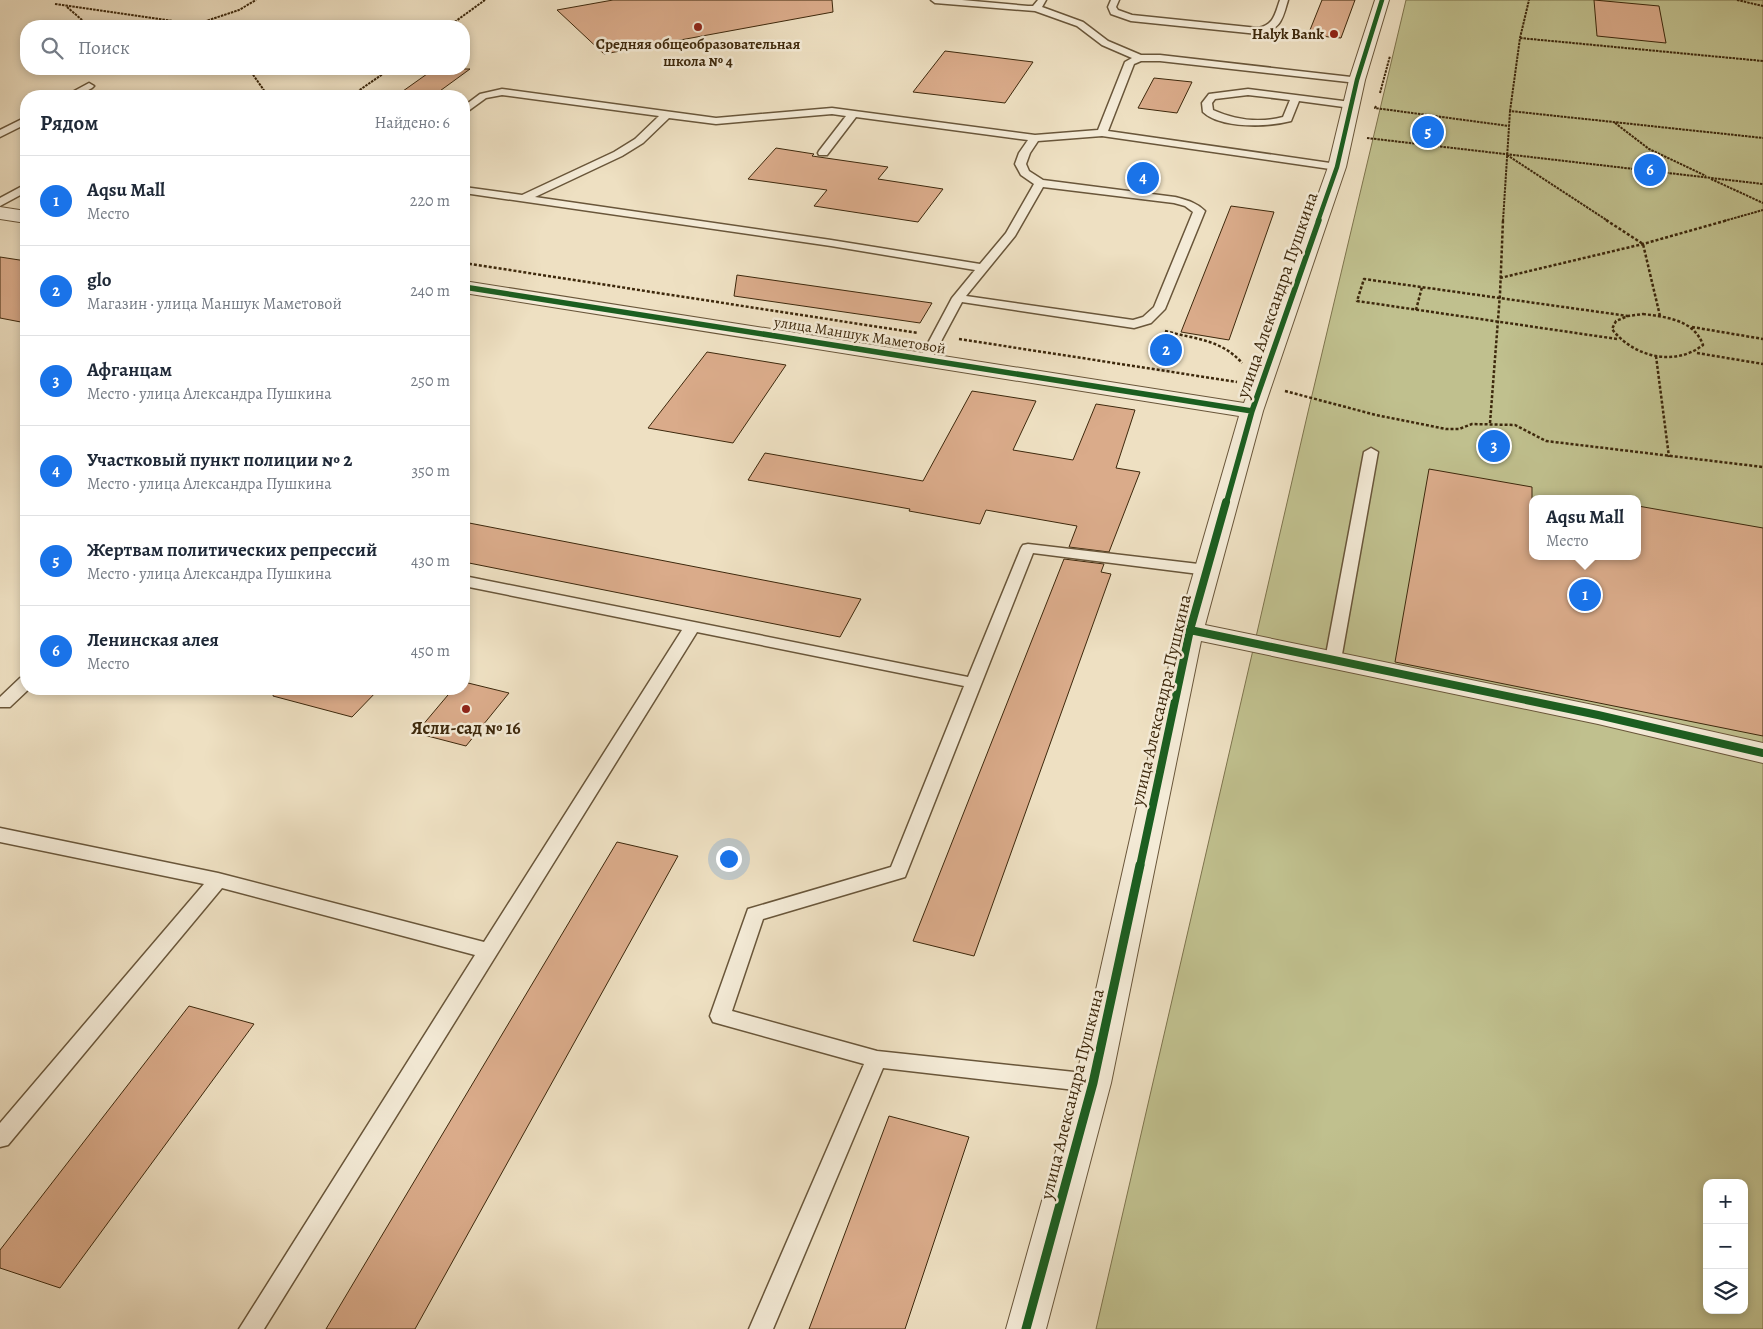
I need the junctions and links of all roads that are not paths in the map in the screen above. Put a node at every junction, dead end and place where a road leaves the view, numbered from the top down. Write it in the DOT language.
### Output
graph roads {
  1 [pos="935,0"];
  2 [pos="1042,0"];
  3 [pos="1115,0"];
  4 [pos="1284,0"];
  5 [pos="1382,0"];
  6 [pos="1036,8"];
  7 [pos="1140,58"];
  8 [pos="89,86"];
  9 [pos="81,90"];
  10 [pos="1354,93"];
  11 [pos="1295,99"];
  12 [pos="470,106"];
  13 [pos="854,113"];
  14 [pos="667,114"];
  15 [pos="20,123"];
  16 [pos="1102,133"];
  17 [pos="0,134"];
  18 [pos="1035,138"];
  19 [pos="823,153"];
  20 [pos="1337,167"];
  21 [pos="1040,183"];
  22 [pos="20,191"];
  23 [pos="470,191"];
  24 [pos="524,198"];
  25 [pos="0,203"];
  26 [pos="0,213"];
  27 [pos="20,216"];
  28 [pos="984,268"];
  29 [pos="470,288"];
  30 [pos="958,298"];
  31 [pos="925,360"];
  32 [pos="1255,394"];
  33 [pos="1371,452"];
  34 [pos="1207,570"];
  35 [pos="470,582"];
  36 [pos="692,627"];
  37 [pos="1190,630"];
  38 [pos="1333,660"];
  39 [pos="974,683"];
  40 [pos="20,687"];
  41 [pos="1,704"];
  42 [pos="1763,753"];
  43 [pos="0,835"];
  44 [pos="218,880"];
  45 [pos="488,951"];
  46 [pos="877,1059"];
  47 [pos="1093,1083"];
  48 [pos="0,1138"];
  49 [pos="251,1329"];
  50 [pos="761,1329"];
  51 [pos="1026,1329"];
  1 -- 6 [label="lane"];
  2 -- 6 [label="lane"];
  3 -- 4 [label="lane"];
  5 -- 10 [label="street, улица Александра Пушкина"];
  6 -- 7 [label="lane"];
  7 -- 10 [label="lane"];
  7 -- 16 [label="lane"];
  8 -- 9 [label="lane"];
  10 -- 11 [label="lane"];
  10 -- 20 [label="street, улица Александра Пушкина"];
  11 -- 11 [label="lane"];
  12 -- 14 [label="lane"];
  13 -- 14 [label="lane"];
  13 -- 18 [label="lane"];
  13 -- 19 [label="lane"];
  14 -- 24 [label="lane"];
  15 -- 17 [label="lane"];
  16 -- 18 [label="lane"];
  16 -- 20 [label="lane"];
  18 -- 21 [label="lane"];
  20 -- 32 [label="street, улица Александра Пушкина"];
  21 -- 28 [label="lane"];
  21 -- 30 [label="lane"];
  22 -- 25 [label="lane"];
  23 -- 24 [label="lane"];
  24 -- 28 [label="lane"];
  26 -- 27 [label="street"];
  28 -- 30 [label="lane"];
  29 -- 31 [label="street, улица Маншук Маметовой"];
  30 -- 31 [label="lane"];
  31 -- 32 [label="street, улица Маншук Маметовой"];
  32 -- 34 [label="street, улица Александра Пушкина"];
  33 -- 38 [label="lane"];
  34 -- 37 [label="street, улица Александра Пушкина"];
  34 -- 39 [label="lane"];
  35 -- 36 [label="lane"];
  36 -- 39 [label="lane"];
  36 -- 45 [label="lane"];
  37 -- 38 [label="street"];
  37 -- 47 [label="street, улица Александра Пушкина"];
  38 -- 42 [label="street"];
  39 -- 46 [label="lane"];
  40 -- 41 [label="lane"];
  43 -- 44 [label="lane"];
  44 -- 45 [label="lane"];
  44 -- 48 [label="lane"];
  45 -- 49 [label="lane"];
  46 -- 47 [label="lane"];
  46 -- 50 [label="lane"];
  47 -- 51 [label="street, улица Александра Пушкина"];
}
